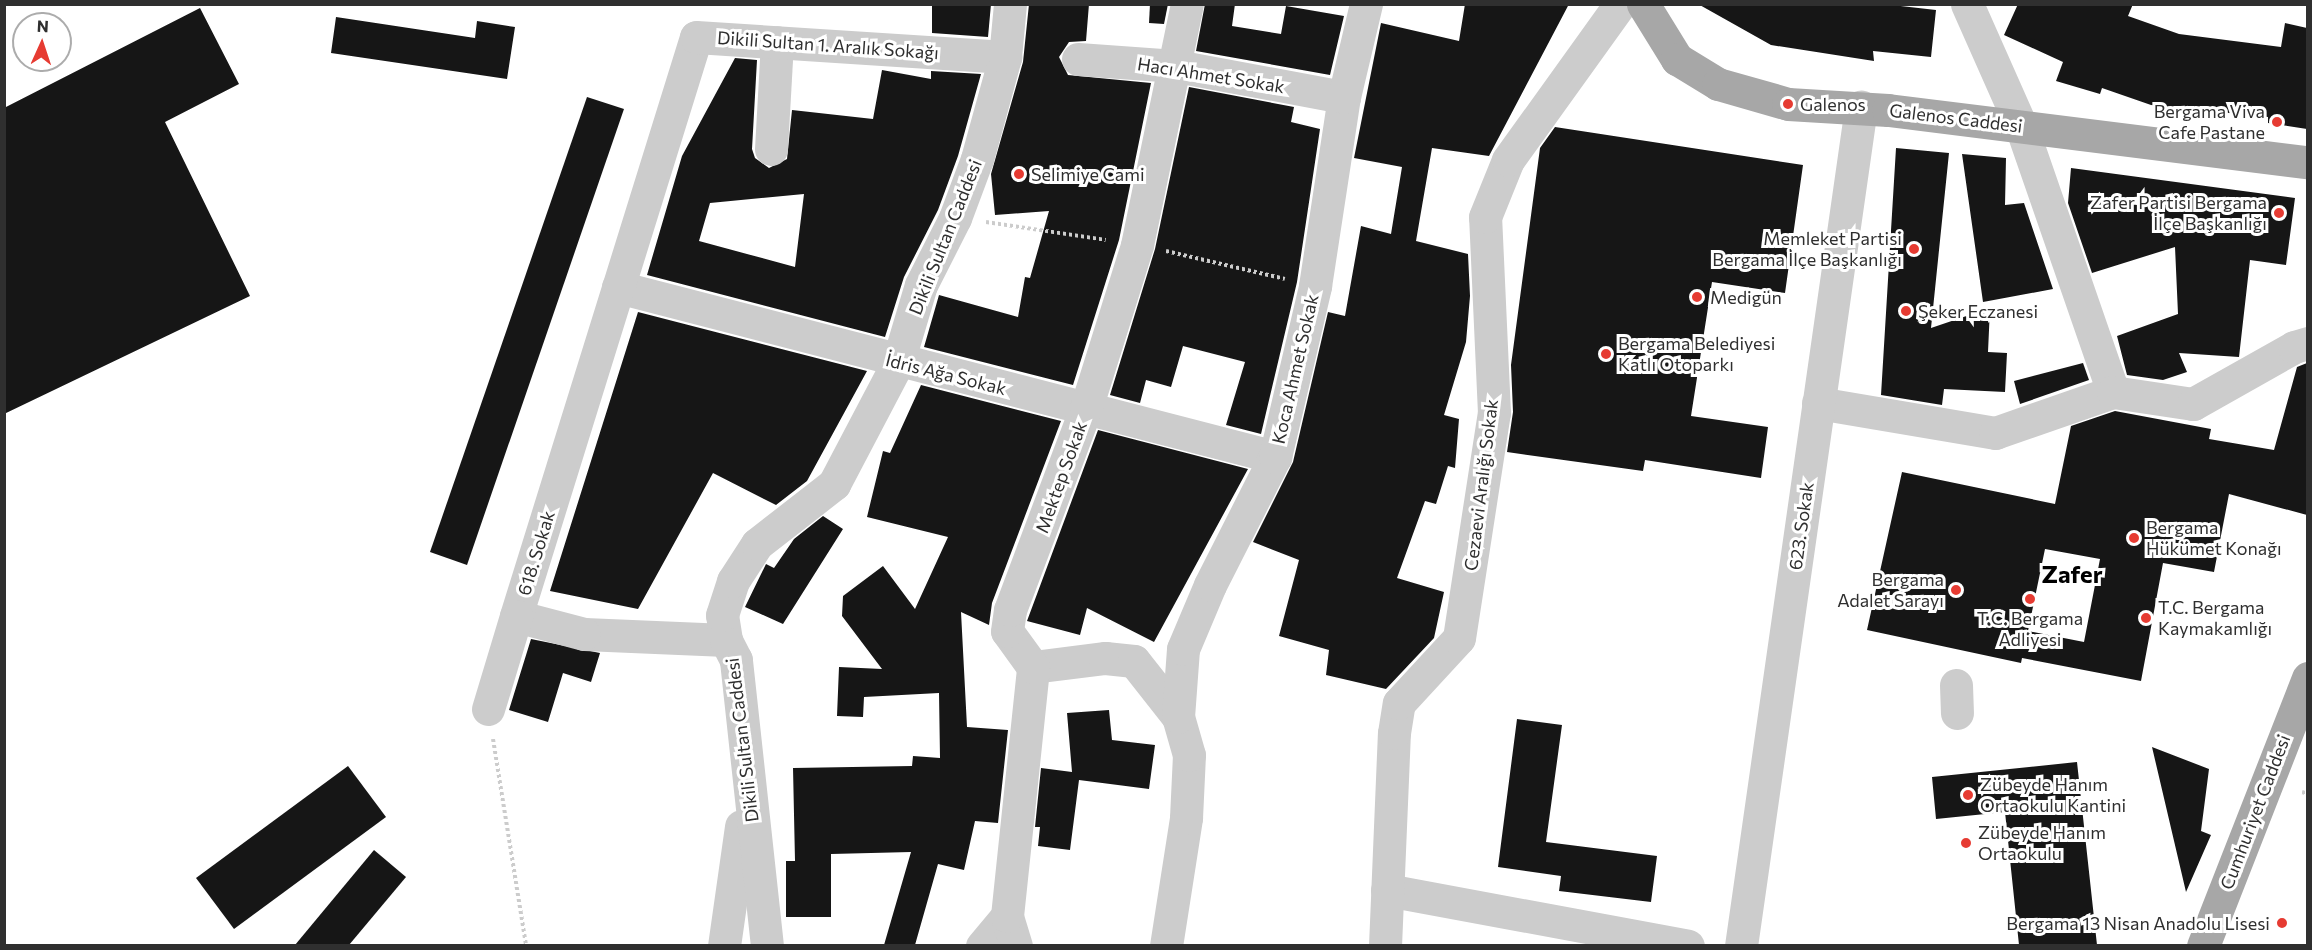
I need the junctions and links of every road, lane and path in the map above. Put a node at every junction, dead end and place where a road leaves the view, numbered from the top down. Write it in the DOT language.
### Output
graph roads {
  1 [pos="1010,4"];
  2 [pos="1187,4"];
  3 [pos="1366,4"];
  4 [pos="1620,4"];
  5 [pos="1643,4"];
  6 [pos="1978,9"];
  7 [pos="777,42"];
  8 [pos="1005,57"];
  9 [pos="1078,59"];
  10 [pos="1176,66"];
  11 [pos="1344,97"];
  12 [pos="1861,107"];
  13 [pos="2021,126"];
  14 [pos="771,149"];
  15 [pos="2307,162"];
  16 [pos="618,286"];
  17 [pos="2307,343"];
  18 [pos="898,362"];
  19 [pos="2114,392"];
  20 [pos="1818,403"];
  21 [pos="1086,408"];
  22 [pos="1275,457"];
  23 [pos="516,616"];
  24 [pos="726,640"];
  25 [pos="1033,666"];
  26 [pos="2307,678"];
  27 [pos="488,709"];
  28 [pos="1178,717"];
  29 [pos="747,783"];
  30 [pos="2302,792"];
  31 [pos="2307,794"];
  32 [pos="1388,890"];
  33 [pos="1011,931"];
  34 [pos="526,945"];
  35 [pos="724,945"];
  36 [pos="767,945"];
  37 [pos="982,945"];
  38 [pos="1166,945"];
  39 [pos="1386,945"];
  40 [pos="1688,945"];
  41 [pos="1741,945"];
  42 [pos="2203,945"];
  1 -- 8 [label="street, Dikili Sultan Caddesi"];
  2 -- 10 [label="street, Mektep Sokak"];
  3 -- 11 [label="street, Koca Ahmet Sokak"];
  4 -- 32 [label="street, Cezaevi Aralığı Sokak"];
  5 -- 12 [label="main road, Galenos Caddesi"];
  6 -- 13 [label="street"];
  7 -- 8 [label="street, Dikili Sultan 1. Aralık Sokağı"];
  7 -- 14 [label="street"];
  7 -- 16 [label="street, Dikili Sultan 1. Aralık Sokağı"];
  8 -- 18 [label="street, Dikili Sultan Caddesi"];
  9 -- 10 [label="street, Hacı Ahmet Sokak"];
  10 -- 11 [label="street, Hacı Ahmet Sokak"];
  10 -- 21 [label="street, Mektep Sokak"];
  11 -- 22 [label="street, Koca Ahmet Sokak"];
  12 -- 13 [label="main road, Galenos Caddesi"];
  12 -- 20 [label="street, 623. Sokak"];
  13 -- 15 [label="main road, Galenos Caddesi"];
  13 -- 19 [label="street"];
  16 -- 18 [label="street, İdris Ağa Sokak"];
  16 -- 23 [label="street, 618. Sokak"];
  17 -- 19 [label="street"];
  18 -- 21 [label="street, İdris Ağa Sokak"];
  18 -- 24 [label="street, Dikili Sultan Caddesi"];
  19 -- 20 [label="street"];
  20 -- 41 [label="street, 623. Sokak"];
  21 -- 22 [label="street, İdris Ağa Sokak"];
  21 -- 25 [label="street, Mektep Sokak"];
  22 -- 28 [label="street, Koca Ahmet Sokak"];
  23 -- 24 [label="street, 618. Sokak"];
  23 -- 27 [label="street"];
  24 -- 29 [label="street, Dikili Sultan Caddesi"];
  25 -- 28 [label="street"];
  25 -- 33 [label="street"];
  26 -- 42 [label="main road, Cumhuriyet Caddesi"];
  27 -- 34 [label="path"];
  28 -- 38 [label="street"];
  29 -- 35 [label="street"];
  29 -- 36 [label="street, Dikili Sultan Caddesi"];
  30 -- 31 [label="path"];
  32 -- 39 [label="street, Cezaevi Aralığı Sokak"];
  32 -- 40 [label="street"];
  33 -- 37 [label="street"];
}
